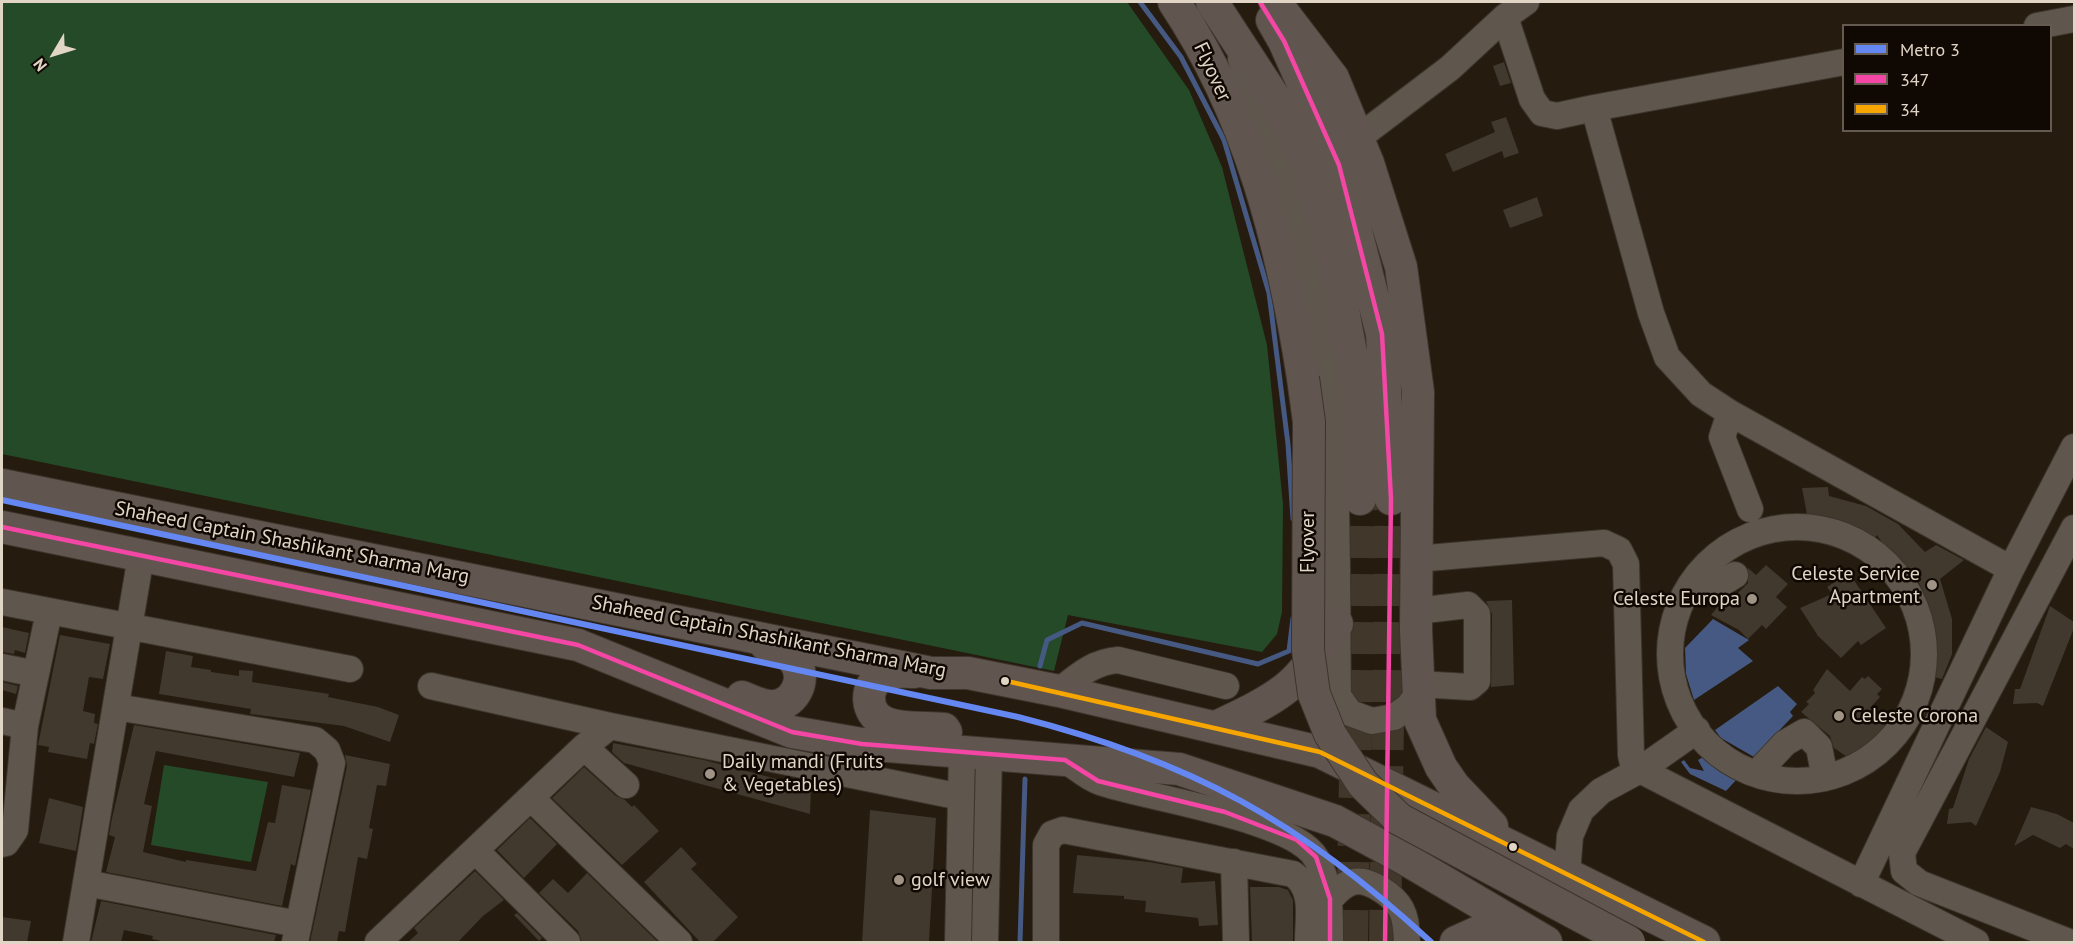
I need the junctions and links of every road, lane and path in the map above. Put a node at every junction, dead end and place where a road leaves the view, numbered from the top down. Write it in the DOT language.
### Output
graph roads {
  1 [pos="1174,2"];
  2 [pos="1212,2"];
  3 [pos="1260,2"];
  4 [pos="1275,2"];
  5 [pos="1526,2"];
  6 [pos="1505,17"];
  7 [pos="2074,19"];
  8 [pos="2048,24"];
  9 [pos="1234,35"];
  10 [pos="1842,62"];
  11 [pos="1594,108"];
  12 [pos="1358,138"];
  13 [pos="1730,414"];
  14 [pos="2074,447"];
  15 [pos="2,485"];
  16 [pos="1360,499"];
  17 [pos="1391,499"];
  18 [pos="1750,508"];
  19 [pos="2,527"];
  20 [pos="2074,528"];
  21 [pos="1747,537"];
  22 [pos="141,556"];
  23 [pos="1416,559"];
  24 [pos="2011,569"];
  25 [pos="1691,585"];
  26 [pos="2,602"];
  27 [pos="1416,611"];
  28 [pos="49,612"];
  29 [pos="1337,624"];
  30 [pos="129,628"];
  31 [pos="737,633"];
  32 [pos="578,645"];
  33 [pos="2,667"];
  34 [pos="350,669"];
  35 [pos="932,673"];
  36 [pos="36,674"];
  37 [pos="431,686"];
  38 [pos="1226,686"];
  39 [pos="1418,688"];
  40 [pos="1059,691"];
  41 [pos="116,707"];
  42 [pos="1692,723"];
  43 [pos="13,724"];
  44 [pos="610,726"];
  45 [pos="1216,728"];
  46 [pos="584,747"];
  47 [pos="975,753"];
  48 [pos="1065,760"];
  49 [pos="1635,762"];
  50 [pos="1756,774"];
  51 [pos="1825,778"];
  52 [pos="626,785"];
  53 [pos="961,797"];
  54 [pos="531,798"];
  55 [pos="2,844"];
  56 [pos="1517,848"];
  57 [pos="476,851"];
  58 [pos="1234,862"];
  59 [pos="1567,874"];
  60 [pos="86,883"];
  61 [pos="1861,884"];
  62 [pos="1330,899"];
  63 [pos="297,933"];
  64 [pos="2036,936"];
  65 [pos="1534,937"];
  66 [pos="76,942"];
  67 [pos="378,942"];
  68 [pos="567,942"];
  69 [pos="679,942"];
  70 [pos="958,942"];
  71 [pos="985,942"];
  72 [pos="1046,942"];
  73 [pos="1236,942"];
  74 [pos="1308,942"];
  75 [pos="1330,942"];
  76 [pos="1407,942"];
  77 [pos="1456,942"];
  78 [pos="1629,942"];
  79 [pos="1704,942"];
  80 [pos="1976,942"];
  81 [pos="2069,942"];
  1 -- 78 [label="main road, Flyover, bridge"];
  2 -- 9 [label="main road"];
  3 -- 17 [label="main road"];
  4 -- 12 [label="main road"];
  5 -- 6 [label="street"];
  6 -- 11 [label="street"];
  6 -- 12 [label="street"];
  7 -- 8 [label="street"];
  9 -- 16 [label="main road"];
  9 -- 29 [label="street"];
  10 -- 11 [label="street"];
  11 -- 13 [label="street"];
  12 -- 23 [label="main road"];
  13 -- 18 [label="street"];
  13 -- 24 [label="street"];
  14 -- 24 [label="street"];
  15 -- 31 [label="main road, Shaheed Captain Shashikant Sharma Marg"];
  19 -- 22 [label="main road, Shaheed Captain Shashikant Sharma Marg"];
  20 -- 64 [label="street"];
  21 -- 25 [label="street"];
  21 -- 25 [label="street"];
  21 -- 51 [label="street"];
  22 -- 30 [label="street"];
  22 -- 32 [label="main road, Shaheed Captain Shashikant Sharma Marg"];
  23 -- 27 [label="main road"];
  23 -- 49 [label="street"];
  24 -- 61 [label="street"];
  25 -- 42 [label="street"];
  26 -- 28 [label="street"];
  27 -- 39 [label="main road"];
  27 -- 39 [label="street"];
  28 -- 30 [label="street"];
  28 -- 36 [label="street"];
  29 -- 39 [label="street"];
  29 -- 45 [label="main road"];
  30 -- 34 [label="street"];
  30 -- 41 [label="street"];
  31 -- 32 [label="main road"];
  31 -- 35 [label="main road, Shaheed Captain Shashikant Sharma Marg"];
  32 -- 47 [label="main road, Shaheed Captain Shashikant Sharma Marg"];
  33 -- 36 [label="street"];
  35 -- 40 [label="main road, Shaheed Captain Shashikant Sharma Marg"];
  35 -- 47 [label="main road"];
  36 -- 43 [label="street"];
  37 -- 44 [label="street"];
  38 -- 40 [label="street"];
  39 -- 56 [label="main road"];
  40 -- 45 [label="main road, Shaheed Captain Shashikant Sharma Marg"];
  41 -- 60 [label="street"];
  41 -- 63 [label="street"];
  42 -- 49 [label="street"];
  42 -- 50 [label="street"];
  43 -- 55 [label="street"];
  44 -- 46 [label="street"];
  44 -- 53 [label="street"];
  45 -- 56 [label="main road, Shaheed Captain Shashikant Sharma Marg"];
  46 -- 52 [label="street"];
  46 -- 54 [label="street"];
  47 -- 48 [label="main road, Shaheed Captain Shashikant Sharma Marg"];
  47 -- 53 [label="street"];
  47 -- 71 [label="street"];
  48 -- 62 [label="street"];
  48 -- 65 [label="main road, Shaheed Captain Shashikant Sharma Marg"];
  49 -- 59 [label="street"];
  49 -- 61 [label="street"];
  50 -- 51 [label="street"];
  50 -- 51 [label="street"];
  53 -- 70 [label="street"];
  54 -- 57 [label="street"];
  54 -- 69 [label="street"];
  56 -- 59 [label="main road"];
  57 -- 67 [label="street"];
  57 -- 68 [label="street"];
  58 -- 72 [label="street"];
  58 -- 73 [label="street"];
  58 -- 74 [label="street"];
  59 -- 79 [label="main road"];
  60 -- 63 [label="street"];
  60 -- 66 [label="street"];
  61 -- 80 [label="street"];
  62 -- 75 [label="street"];
  62 -- 76 [label="street"];
  64 -- 81 [label="street"];
  65 -- 77 [label="main road"];
}
